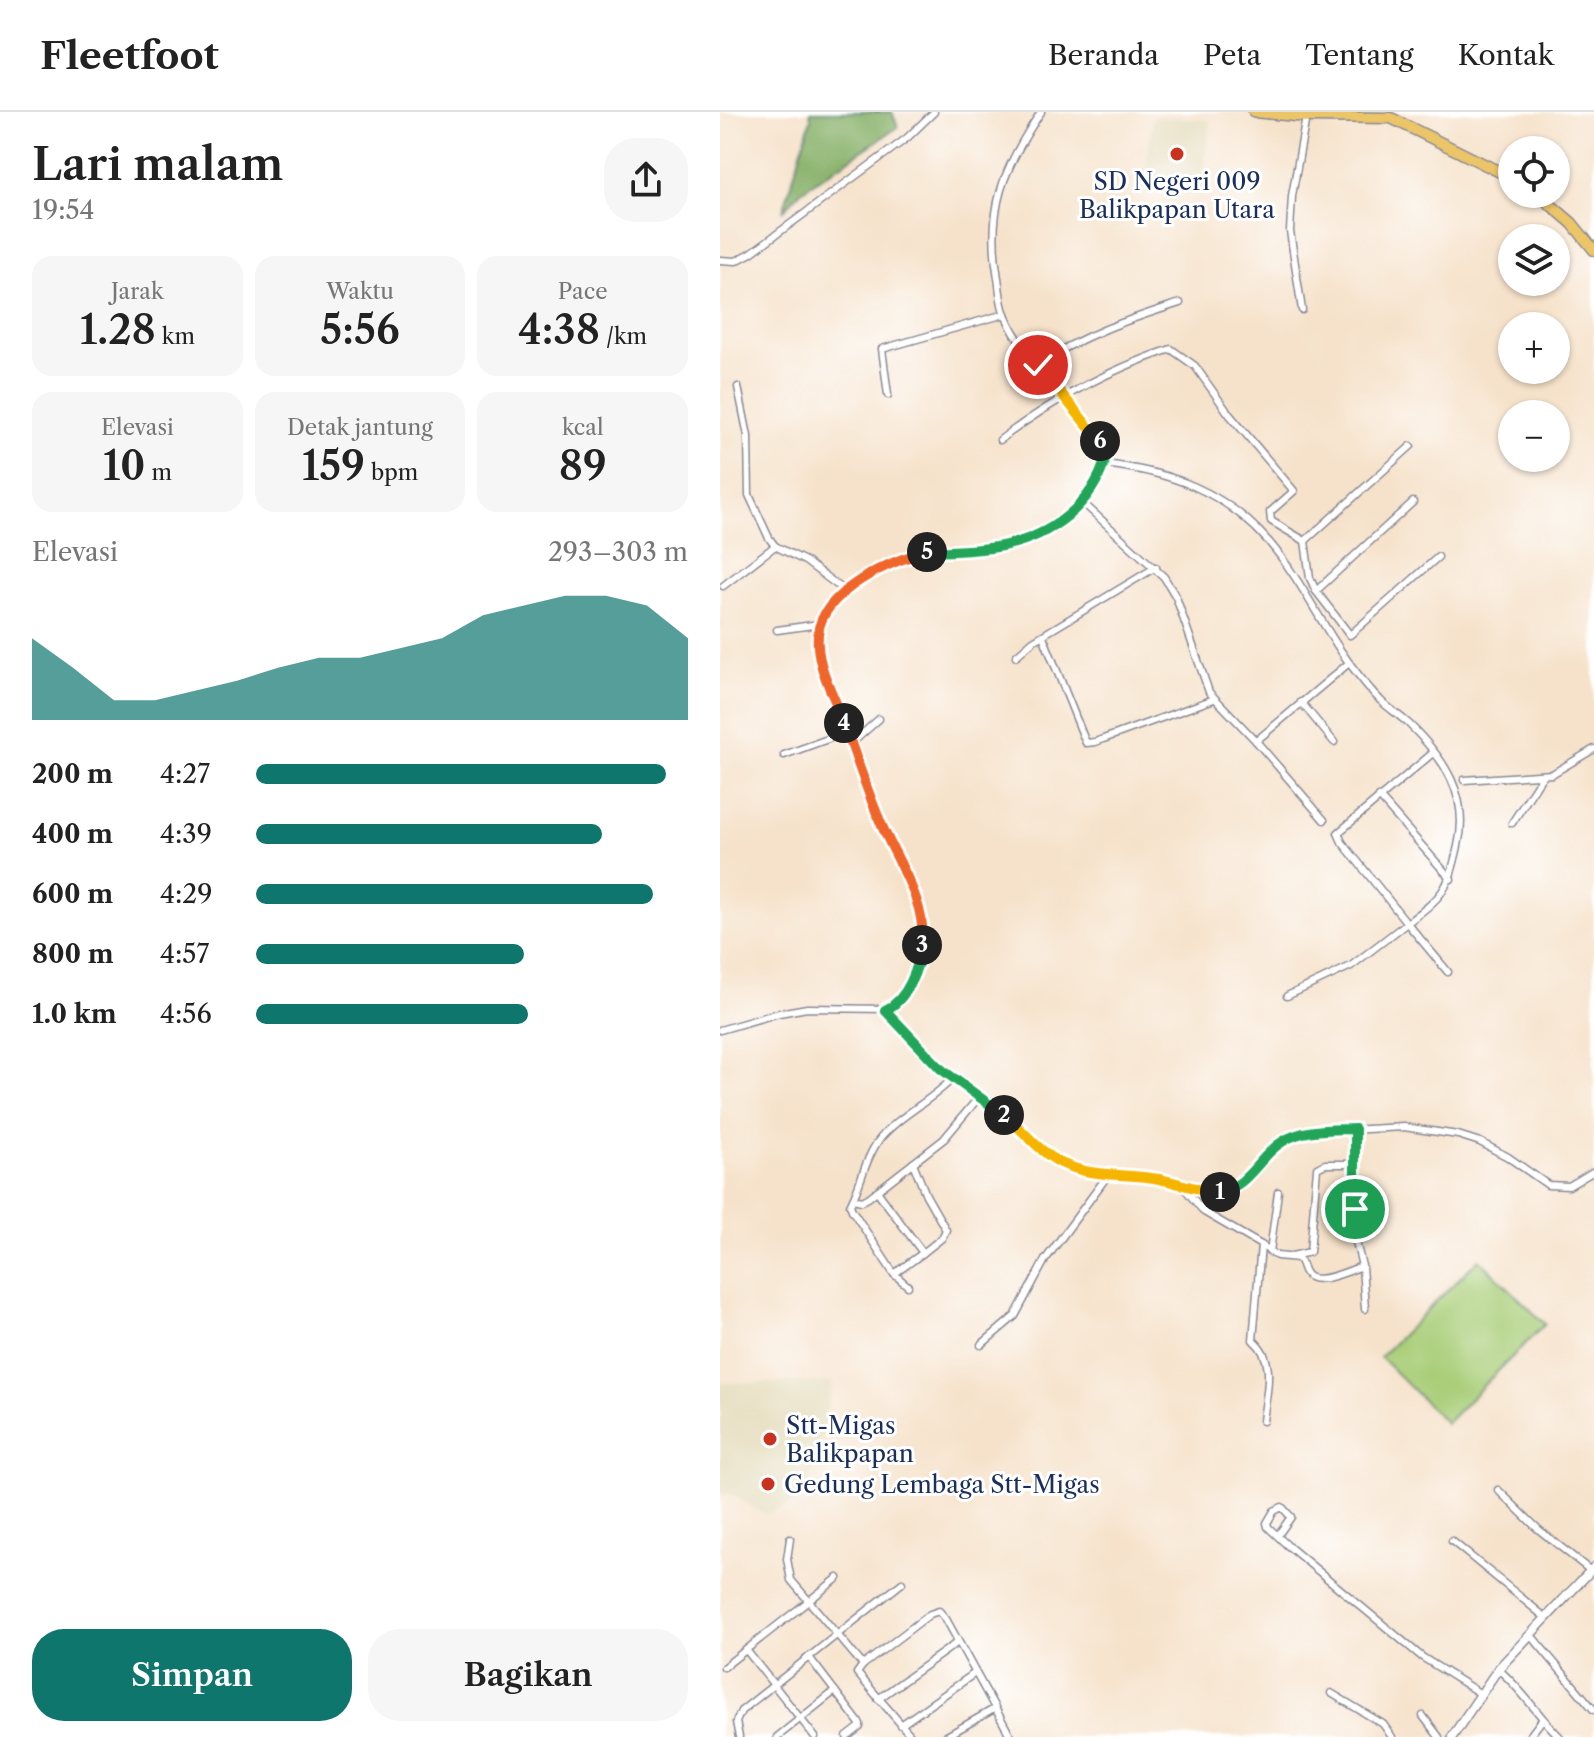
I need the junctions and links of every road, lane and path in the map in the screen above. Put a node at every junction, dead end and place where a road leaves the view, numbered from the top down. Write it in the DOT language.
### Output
graph roads {
  1 [pos="934,112"];
  2 [pos="1041,112"];
  3 [pos="1254,112"];
  4 [pos="1393,115"];
  5 [pos="1306,117"];
  6 [pos="1498,171"];
  7 [pos="1554,208"];
  8 [pos="1594,250"];
  9 [pos="720,260"];
  10 [pos="1180,303"];
  11 [pos="1302,310"];
  12 [pos="1005,314"];
  13 [pos="1038,365"];
  14 [pos="738,387"];
  15 [pos="888,395"];
  16 [pos="1063,397"];
  17 [pos="1000,440"];
  18 [pos="1411,446"];
  19 [pos="1104,464"];
  20 [pos="1413,502"];
  21 [pos="1083,503"];
  22 [pos="1305,541"];
  23 [pos="775,546"];
  24 [pos="1438,557"];
  25 [pos="1156,567"];
  26 [pos="723,586"];
  27 [pos="845,591"];
  28 [pos="1316,591"];
  29 [pos="820,624"];
  30 [pos="777,630"];
  31 [pos="1043,636"];
  32 [pos="1016,656"];
  33 [pos="1349,663"];
  34 [pos="1214,699"];
  35 [pos="1301,702"];
  36 [pos="879,719"];
  37 [pos="847,732"];
  38 [pos="1256,741"];
  39 [pos="1334,742"];
  40 [pos="852,743"];
  41 [pos="1594,749"];
  42 [pos="1434,752"];
  43 [pos="784,755"];
  44 [pos="1543,775"];
  45 [pos="1464,780"];
  46 [pos="1379,797"];
  47 [pos="1324,820"];
  48 [pos="1512,823"];
  49 [pos="1451,879"];
  50 [pos="1407,923"];
  51 [pos="1448,972"];
  52 [pos="1287,996"];
  53 [pos="885,1010"];
  54 [pos="720,1030"];
  55 [pos="952,1079"];
  56 [pos="979,1097"];
  57 [pos="1355,1129"];
  58 [pos="913,1163"];
  59 [pos="1357,1164"];
  60 [pos="1594,1171"];
  61 [pos="1108,1175"];
  62 [pos="1181,1184"];
  63 [pos="877,1191"];
  64 [pos="1278,1192"];
  65 [pos="853,1199"];
  66 [pos="1261,1245"];
  67 [pos="1270,1252"];
  68 [pos="923,1253"];
  69 [pos="1292,1256"];
  70 [pos="1362,1266"];
  71 [pos="894,1274"];
  72 [pos="908,1286"];
  73 [pos="1365,1309"];
  74 [pos="981,1345"];
  75 [pos="1263,1421"];
  76 [pos="1498,1490"];
  77 [pos="1278,1535"];
  78 [pos="790,1539"];
  79 [pos="1452,1541"];
  80 [pos="1592,1569"];
  81 [pos="838,1578"];
  82 [pos="902,1583"];
  83 [pos="810,1601"];
  84 [pos="1546,1618"];
  85 [pos="838,1634"];
  86 [pos="1530,1634"];
  87 [pos="958,1642"];
  88 [pos="747,1651"];
  89 [pos="809,1657"];
  90 [pos="863,1665"];
  91 [pos="724,1667"];
  92 [pos="1498,1669"];
  93 [pos="975,1673"];
  94 [pos="774,1684"];
  95 [pos="835,1691"];
  96 [pos="1331,1693"];
  97 [pos="1481,1694"];
  98 [pos="878,1699"];
  99 [pos="994,1709"];
  100 [pos="1594,1710"];
  101 [pos="1423,1716"];
  102 [pos="800,1719"];
  103 [pos="1542,1720"];
  104 [pos="901,1725"];
  105 [pos="1009,1736"];
  106 [pos="739,1737"];
  107 [pos="777,1737"];
  108 [pos="815,1737"];
  109 [pos="847,1737"];
  110 [pos="912,1737"];
  111 [pos="945,1737"];
  112 [pos="1392,1737"];
  113 [pos="1439,1737"];
  114 [pos="1452,1737"];
  115 [pos="1529,1737"];
  116 [pos="1560,1737"];
  1 -- 9 [label="street"];
  2 -- 12 [label="street"];
  3 -- 5 [label="highway"];
  4 -- 5 [label="highway"];
  4 -- 6 [label="highway"];
  5 -- 11 [label="street"];
  7 -- 8 [label="highway"];
  10 -- 13 [label="street"];
  12 -- 13 [label="street"];
  12 -- 15 [label="street"];
  13 -- 16 [label="street"];
  14 -- 23 [label="street"];
  16 -- 17 [label="street"];
  16 -- 19 [label="street"];
  16 -- 22 [label="street"];
  18 -- 22 [label="street"];
  19 -- 21 [label="street"];
  19 -- 33 [label="street"];
  20 -- 28 [label="street"];
  21 -- 25 [label="street"];
  21 -- 27 [label="street"];
  22 -- 28 [label="street"];
  23 -- 26 [label="street"];
  23 -- 27 [label="street"];
  24 -- 28 [label="street"];
  25 -- 31 [label="street"];
  25 -- 34 [label="street"];
  27 -- 29 [label="street"];
  29 -- 30 [label="street"];
  29 -- 37 [label="street"];
  31 -- 32 [label="street"];
  31 -- 34 [label="street"];
  33 -- 35 [label="street"];
  33 -- 42 [label="street"];
  34 -- 38 [label="street"];
  35 -- 38 [label="street"];
  35 -- 39 [label="street"];
  36 -- 40 [label="street"];
  37 -- 40 [label="street"];
  37 -- 43 [label="street"];
  38 -- 47 [label="street"];
  40 -- 53 [label="street"];
  41 -- 44 [label="street"];
  42 -- 46 [label="street"];
  42 -- 49 [label="street"];
  44 -- 45 [label="street"];
  44 -- 48 [label="street"];
  46 -- 49 [label="street"];
  46 -- 50 [label="street"];
  49 -- 50 [label="street"];
  50 -- 51 [label="street"];
  50 -- 52 [label="street"];
  53 -- 54 [label="street"];
  53 -- 55 [label="street"];
  55 -- 56 [label="street"];
  55 -- 65 [label="street"];
  56 -- 58 [label="street"];
  56 -- 61 [label="street"];
  57 -- 59 [label="street"];
  57 -- 60 [label="street"];
  57 -- 62 [label="street"];
  58 -- 63 [label="street"];
  58 -- 68 [label="street"];
  59 -- 69 [label="street"];
  59 -- 70 [label="street"];
  61 -- 62 [label="street"];
  61 -- 74 [label="street"];
  62 -- 66 [label="street"];
  63 -- 65 [label="street"];
  63 -- 68 [label="street"];
  64 -- 67 [label="street"];
  65 -- 71 [label="street"];
  66 -- 67 [label="street"];
  66 -- 75 [label="street"];
  67 -- 69 [label="street"];
  68 -- 71 [label="street"];
  69 -- 70 [label="street"];
  70 -- 73 [label="street"];
  71 -- 72 [label="street"];
  76 -- 80 [label="street"];
  77 -- 97 [label="street"];
  78 -- 83 [label="street"];
  79 -- 84 [label="street"];
  80 -- 84 [label="street"];
  81 -- 83 [label="street"];
  82 -- 85 [label="street"];
  83 -- 85 [label="street"];
  83 -- 88 [label="street"];
  84 -- 86 [label="street"];
  85 -- 89 [label="street"];
  85 -- 90 [label="street"];
  86 -- 92 [label="street"];
  86 -- 100 [label="street"];
  87 -- 90 [label="street"];
  87 -- 93 [label="street"];
  87 -- 98 [label="street"];
  88 -- 91 [label="street"];
  88 -- 94 [label="street"];
  89 -- 94 [label="street"];
  89 -- 95 [label="street"];
  90 -- 98 [label="street"];
  92 -- 97 [label="street"];
  92 -- 103 [label="street"];
  93 -- 99 [label="street"];
  93 -- 104 [label="street"];
  94 -- 102 [label="street"];
  94 -- 106 [label="street"];
  95 -- 102 [label="street"];
  95 -- 109 [label="street"];
  96 -- 112 [label="street"];
  97 -- 114 [label="street"];
  98 -- 104 [label="street"];
  99 -- 105 [label="street"];
  99 -- 111 [label="street"];
  101 -- 113 [label="street"];
  102 -- 107 [label="street"];
  102 -- 108 [label="street"];
  103 -- 115 [label="street"];
  103 -- 116 [label="street"];
  104 -- 110 [label="street"];
}
